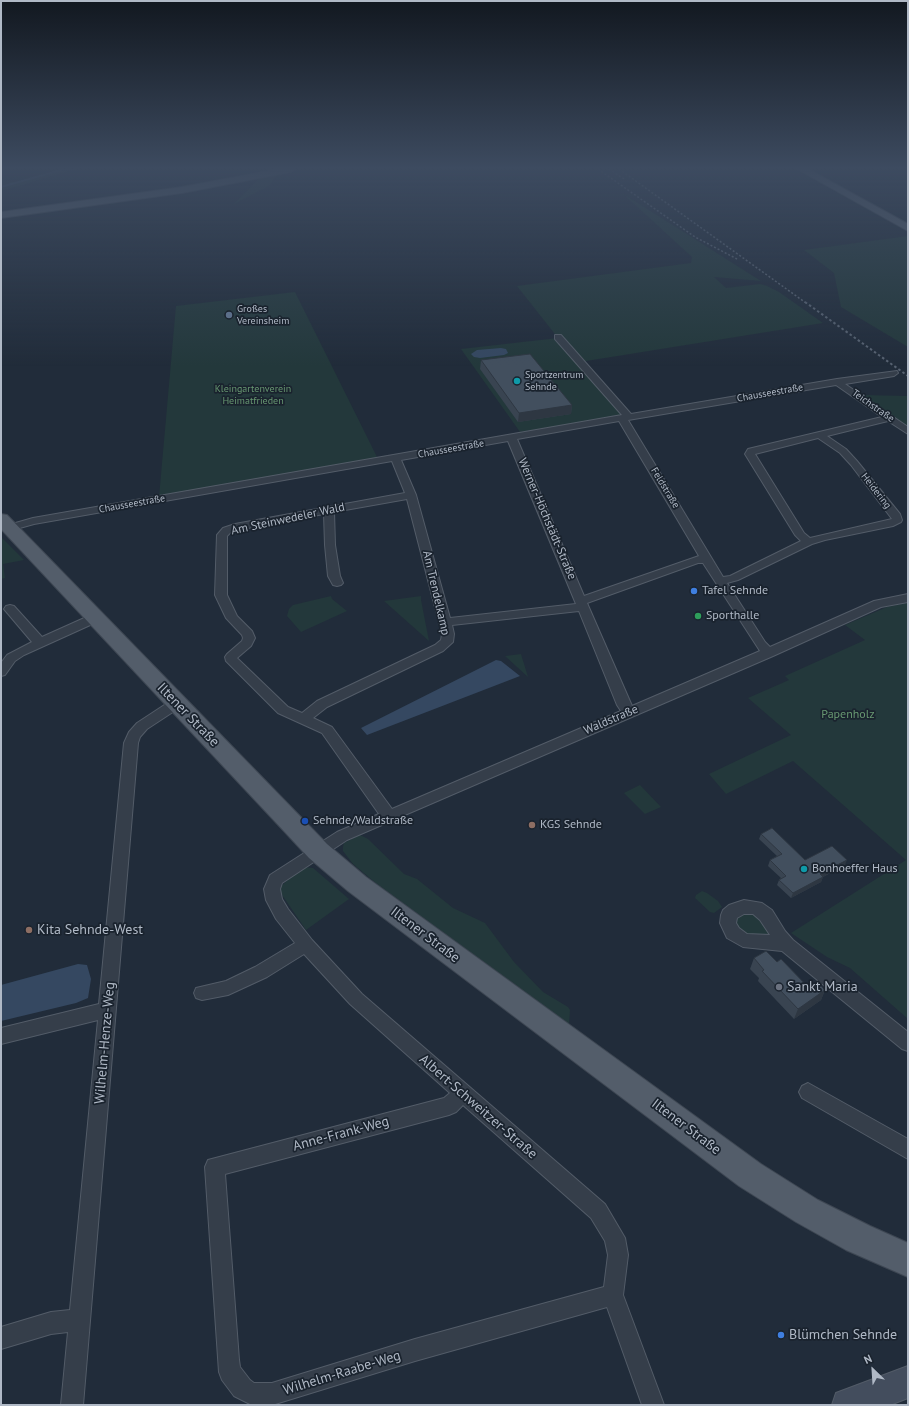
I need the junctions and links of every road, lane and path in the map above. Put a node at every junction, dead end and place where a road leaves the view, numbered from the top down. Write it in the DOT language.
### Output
graph roads {
  1 [pos="558,337"];
  2 [pos="894,373"];
  3 [pos="837,382"];
  4 [pos="625,418"];
  5 [pos="890,418"];
  6 [pos="908,431"];
  7 [pos="820,435"];
  8 [pos="512,438"];
  9 [pos="394,458"];
  10 [pos="411,495"];
  11 [pos="328,510"];
  12 [pos="5,523"];
  13 [pos="808,542"];
  14 [pos="706,559"];
  15 [pos="722,581"];
  16 [pos="337,582"];
  17 [pos="908,598"];
  18 [pos="582,604"];
  19 [pos="10,609"];
  20 [pos="95,618"];
  21 [pos="445,622"];
  22 [pos="40,643"];
  23 [pos="769,653"];
  24 [pos="1,672"];
  25 [pos="178,703"];
  26 [pos="629,712"];
  27 [pos="303,719"];
  28 [pos="389,816"];
  29 [pos="318,850"];
  30 [pos="306,945"];
  31 [pos="787,945"];
  32 [pos="202,994"];
  33 [pos="108,1010"];
  34 [pos="1,1036"];
  35 [pos="908,1043"];
  36 [pos="808,1092"];
  37 [pos="462,1093"];
  38 [pos="908,1150"];
  39 [pos="215,1167"];
  40 [pos="908,1260"];
  41 [pos="613,1295"];
  42 [pos="79,1320"];
  43 [pos="1,1338"];
  44 [pos="908,1382"];
  45 [pos="72,1405"];
  46 [pos="653,1405"];
  47 [pos="848,1405"];
  1 -- 4 [label="street, Feldstraße"];
  2 -- 3 [label="street, Chausseestraße"];
  3 -- 4 [label="street, Chausseestraße"];
  3 -- 5 [label="street, Teichstraße"];
  4 -- 8 [label="street, Chausseestraße"];
  4 -- 14 [label="street, Feldstraße"];
  5 -- 6 [label="street, Teichstraße"];
  5 -- 7 [label="street"];
  7 -- 13 [label="street"];
  7 -- 13 [label="street, Heidering"];
  8 -- 9 [label="street, Chausseestraße"];
  8 -- 18 [label="street, Werner-Höchstädt-Straße"];
  9 -- 10 [label="street, Am Trendelkamp"];
  9 -- 12 [label="street, Chausseestraße"];
  10 -- 11 [label="street, Am Steinwedeler Wald"];
  10 -- 21 [label="street, Am Trendelkamp"];
  11 -- 16 [label="street"];
  11 -- 27 [label="street, Am Steinwedeler Wald"];
  12 -- 20 [label="main road, Iltener Straße"];
  13 -- 15 [label="street, Heidering"];
  14 -- 15 [label="street, Feldstraße"];
  14 -- 18 [label="street"];
  15 -- 23 [label="street, Feldstraße"];
  17 -- 23 [label="street, Waldstraße"];
  18 -- 21 [label="street"];
  18 -- 26 [label="street, Werner-Höchstädt-Straße"];
  19 -- 22 [label="street"];
  20 -- 22 [label="street"];
  20 -- 25 [label="main road, Iltener Straße"];
  21 -- 27 [label="street, Am Trendelkamp"];
  22 -- 24 [label="street"];
  23 -- 26 [label="street, Waldstraße"];
  25 -- 29 [label="main road, Iltener Straße"];
  25 -- 33 [label="street, Wilhelm-Henze-Weg"];
  26 -- 28 [label="street, Waldstraße"];
  27 -- 28 [label="street, Am Steinwedeler Wald"];
  28 -- 29 [label="street, Waldstraße"];
  29 -- 30 [label="street, Albert-Schweitzer-Straße"];
  29 -- 40 [label="main road, Iltener Straße"];
  30 -- 32 [label="street"];
  30 -- 37 [label="street, Albert-Schweitzer-Straße"];
  31 -- 35 [label="street"];
  33 -- 34 [label="street"];
  33 -- 42 [label="street, Wilhelm-Henze-Weg"];
  36 -- 38 [label="street"];
  37 -- 39 [label="street, Anne-Frank-Weg"];
  37 -- 41 [label="street, Albert-Schweitzer-Straße"];
  39 -- 41 [label="street, Wilhelm-Raabe-Weg"];
  41 -- 46 [label="street, Albert-Schweitzer-Straße"];
  42 -- 43 [label="street"];
  42 -- 45 [label="street, Wilhelm-Henze-Weg"];
  44 -- 47 [label="main road"];
}
